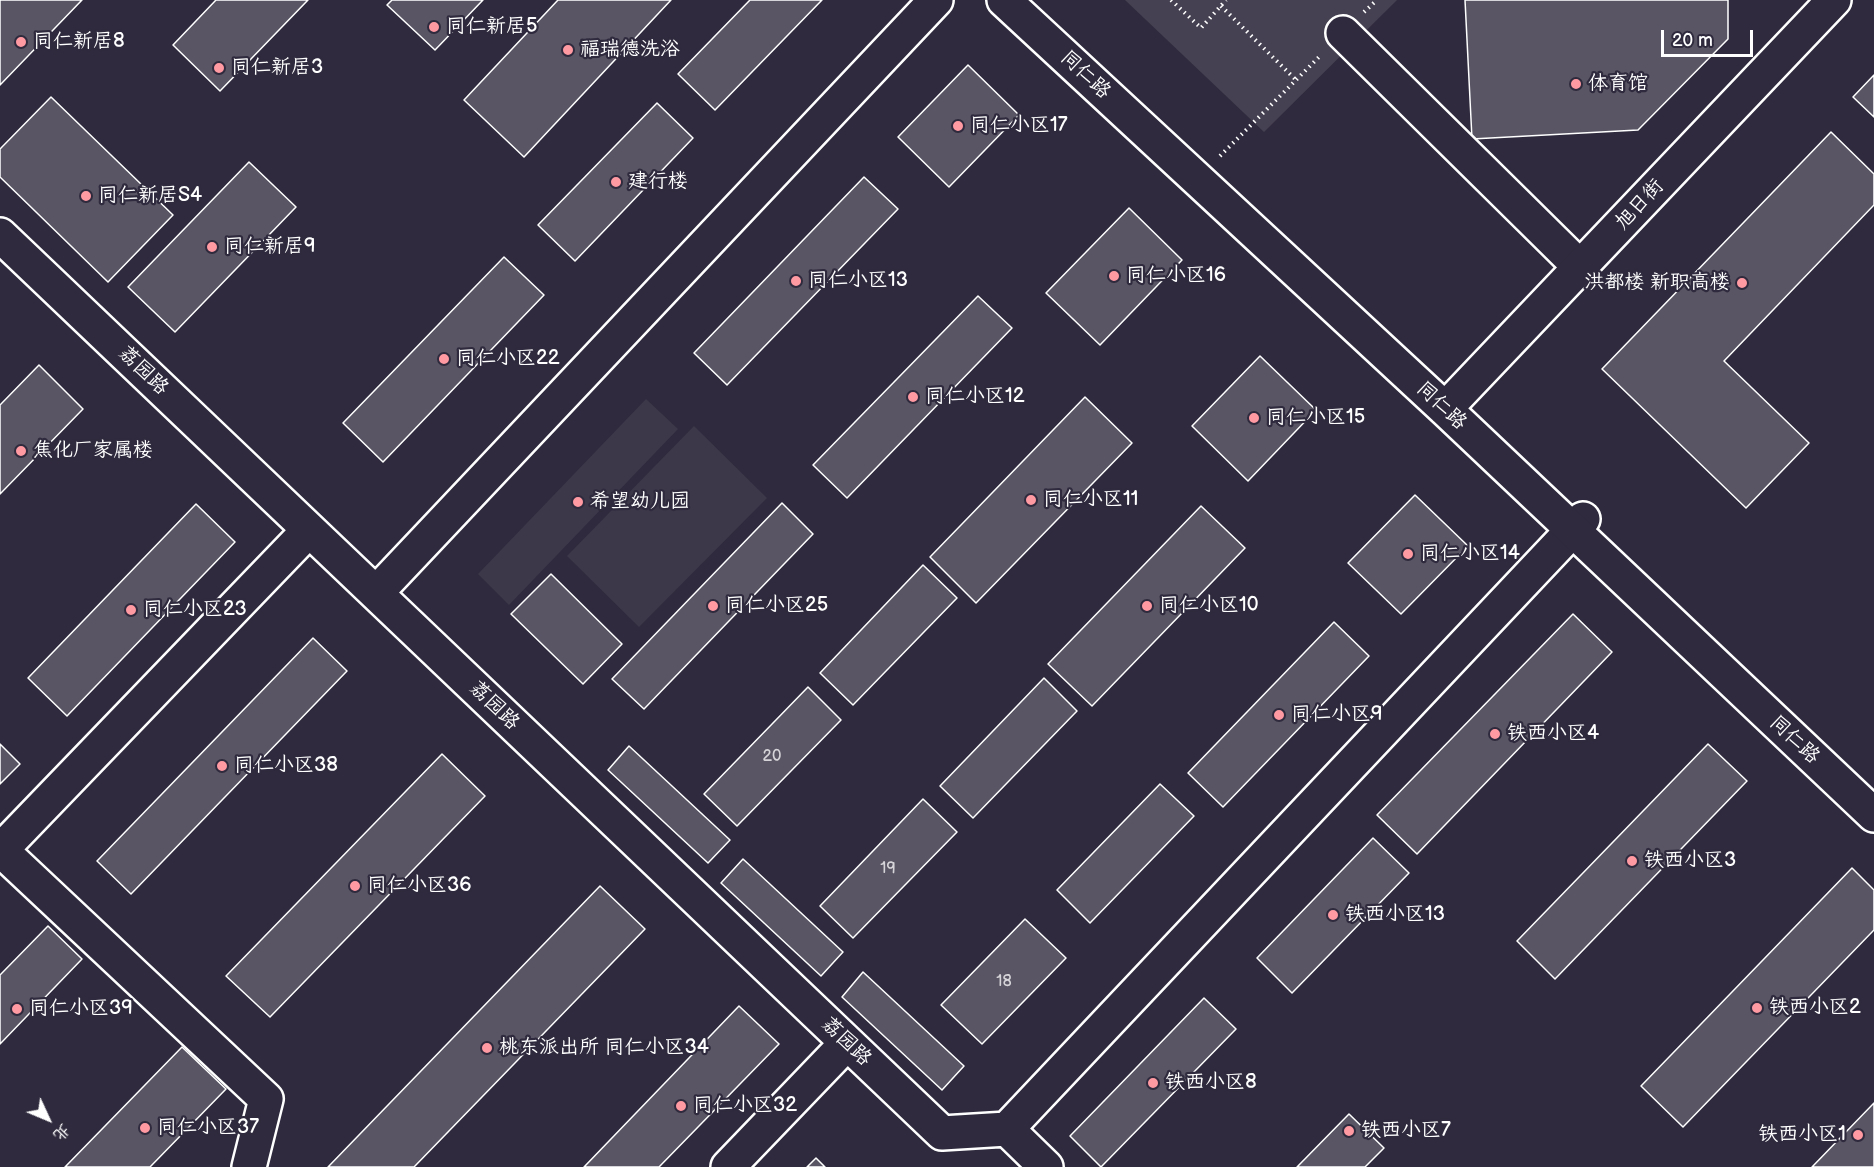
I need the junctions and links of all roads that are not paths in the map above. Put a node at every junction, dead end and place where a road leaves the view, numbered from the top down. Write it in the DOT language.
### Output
graph roads {
  1 [pos="936,0"];
  2 [pos="1005,0"];
  3 [pos="1035,0"];
  4 [pos="1834,0"];
  5 [pos="1343,33"];
  6 [pos="0,235"];
  7 [pos="1581,268"];
  8 [pos="1450,404"];
  9 [pos="1577,525"];
  10 [pos="309,530"];
  11 [pos="376,593"];
  12 [pos="1874,788"];
  13 [pos="1874,815"];
  14 [pos="1,851"];
  15 [pos="847,1042"];
  16 [pos="1007,1129"];
  17 [pos="249,1167"];
  18 [pos="728,1167"];
  19 [pos="1046,1167"];
  1 -- 11 [label="street"];
  2 -- 8 [label="street, 同仁路"];
  3 -- 8 [label="street, 同仁路"];
  4 -- 7 [label="street, 旭日街"];
  5 -- 7 [label="street"];
  6 -- 10 [label="street, 荔园路"];
  7 -- 8 [label="street, 旭日街"];
  8 -- 9 [label="street, 同仁路"];
  9 -- 12 [label="street, 同仁路"];
  9 -- 13 [label="street, 同仁路"];
  9 -- 16 [label="street"];
  10 -- 11 [label="street, 荔园路"];
  10 -- 14 [label="street"];
  11 -- 15 [label="street, 荔园路"];
  14 -- 17 [label="street"];
  15 -- 16 [label="street, 荔园路"];
  15 -- 18 [label="street"];
  16 -- 19 [label="street"];
}
